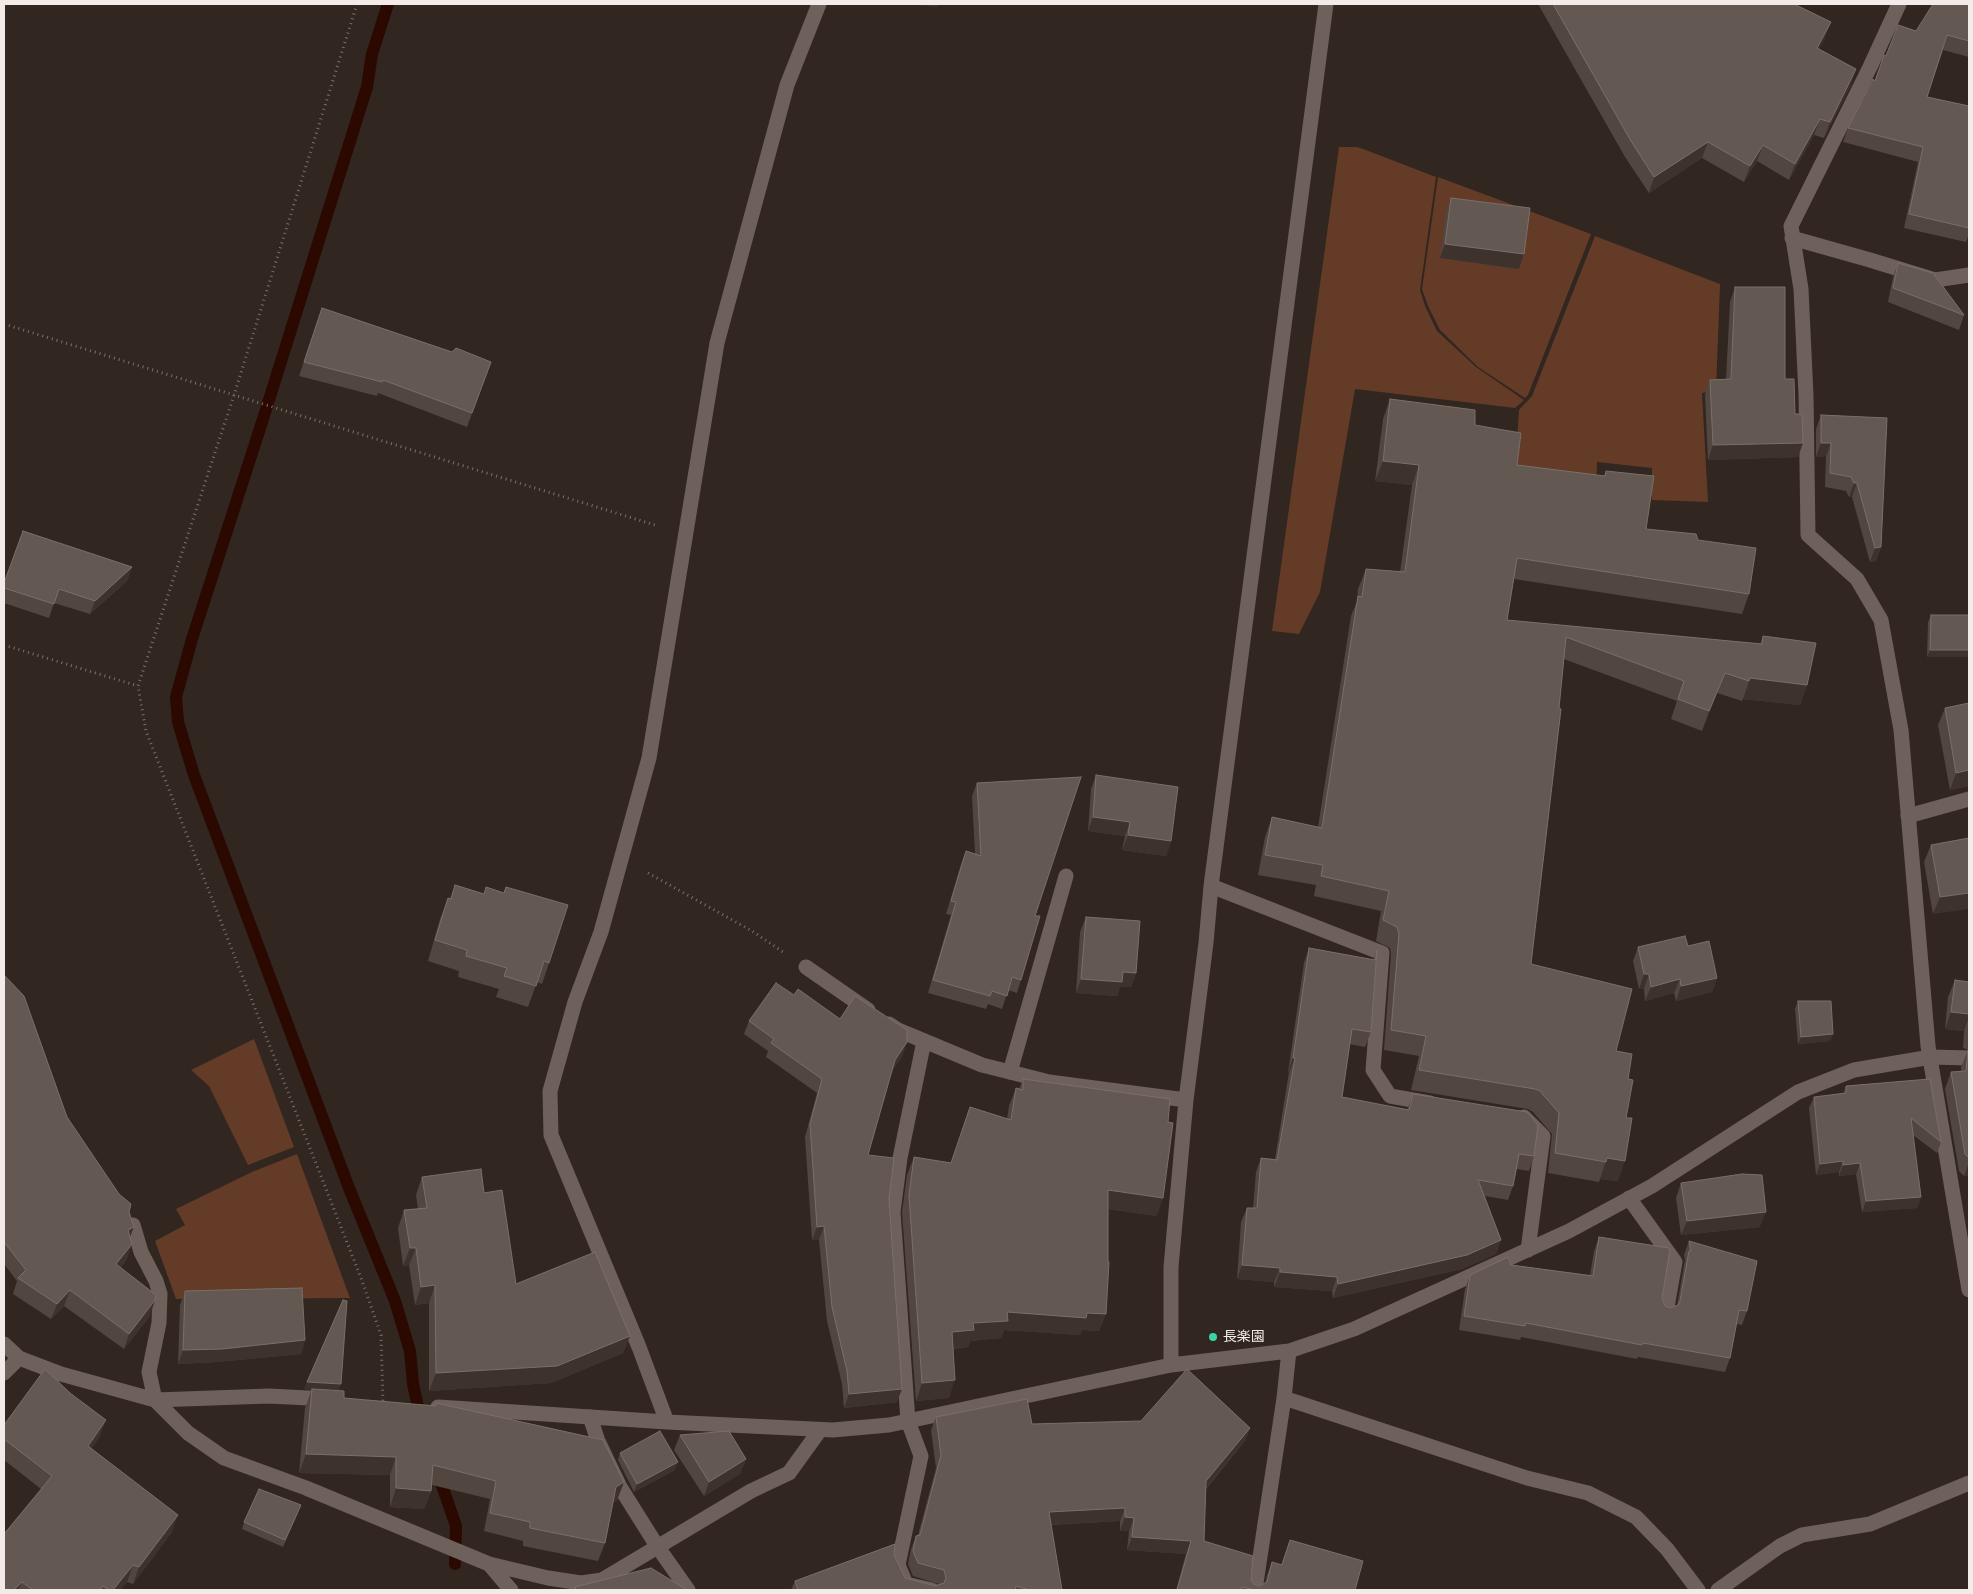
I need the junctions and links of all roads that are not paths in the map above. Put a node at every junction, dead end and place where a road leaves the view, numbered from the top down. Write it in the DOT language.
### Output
graph roads {
  1 [pos="818,4"];
  2 [pos="1326,4"];
  3 [pos="1899,4"];
  4 [pos="1792,238"];
  5 [pos="1969,276"];
  6 [pos="1969,799"];
  7 [pos="1908,816"];
  8 [pos="1066,876"];
  9 [pos="1210,886"];
  10 [pos="806,967"];
  11 [pos="924,1042"];
  12 [pos="1931,1058"];
  13 [pos="1969,1058"];
  14 [pos="1010,1072"];
  15 [pos="1186,1100"];
  16 [pos="1448,1105"];
  17 [pos="1506,1115"];
  18 [pos="1629,1198"];
  19 [pos="133,1224"];
  20 [pos="1528,1250"];
  21 [pos="1969,1290"];
  22 [pos="1666,1313"];
  23 [pos="4,1344"];
  24 [pos="1289,1352"];
  25 [pos="19,1358"];
  26 [pos="1171,1365"];
  27 [pos="4,1373"];
  28 [pos="1284,1398"];
  29 [pos="155,1400"];
  30 [pos="383,1403"];
  31 [pos="427,1406"];
  32 [pos="590,1417"];
  33 [pos="908,1421"];
  34 [pos="667,1422"];
  35 [pos="820,1430"];
  36 [pos="1969,1483"];
  37 [pos="657,1546"];
  38 [pos="489,1564"];
  39 [pos="912,1588"];
  40 [pos="511,1590"];
  41 [pos="688,1590"];
  42 [pos="932,1590"];
  43 [pos="1255,1590"];
  44 [pos="1698,1590"];
  45 [pos="1718,1590"];
  1 -- 34 [label="street"];
  2 -- 9 [label="street"];
  3 -- 4 [label="street"];
  4 -- 5 [label="street"];
  4 -- 7 [label="street"];
  6 -- 7 [label="street"];
  7 -- 12 [label="street"];
  8 -- 14 [label="street"];
  9 -- 15 [label="street"];
  9 -- 16 [label="street"];
  10 -- 11 [label="street"];
  11 -- 14 [label="street"];
  11 -- 33 [label="street"];
  12 -- 13 [label="street"];
  12 -- 18 [label="street"];
  12 -- 21 [label="street"];
  14 -- 15 [label="street"];
  15 -- 26 [label="street"];
  17 -- 20 [label="street"];
  18 -- 20 [label="street"];
  18 -- 22 [label="street"];
  19 -- 29 [label="street"];
  20 -- 24 [label="street"];
  23 -- 25 [label="street"];
  24 -- 26 [label="street"];
  24 -- 28 [label="street"];
  25 -- 27 [label="street"];
  25 -- 29 [label="street"];
  26 -- 33 [label="street"];
  28 -- 43 [label="street"];
  28 -- 44 [label="street"];
  29 -- 30 [label="street"];
  29 -- 38 [label="street"];
  31 -- 32 [label="street"];
  32 -- 34 [label="street"];
  32 -- 37 [label="street"];
  33 -- 35 [label="street"];
  33 -- 39 [label="street"];
  34 -- 35 [label="street"];
  35 -- 37 [label="street"];
  36 -- 45 [label="street"];
  37 -- 38 [label="street"];
  37 -- 41 [label="street"];
  38 -- 40 [label="street"];
  39 -- 42 [label="street"];
}
